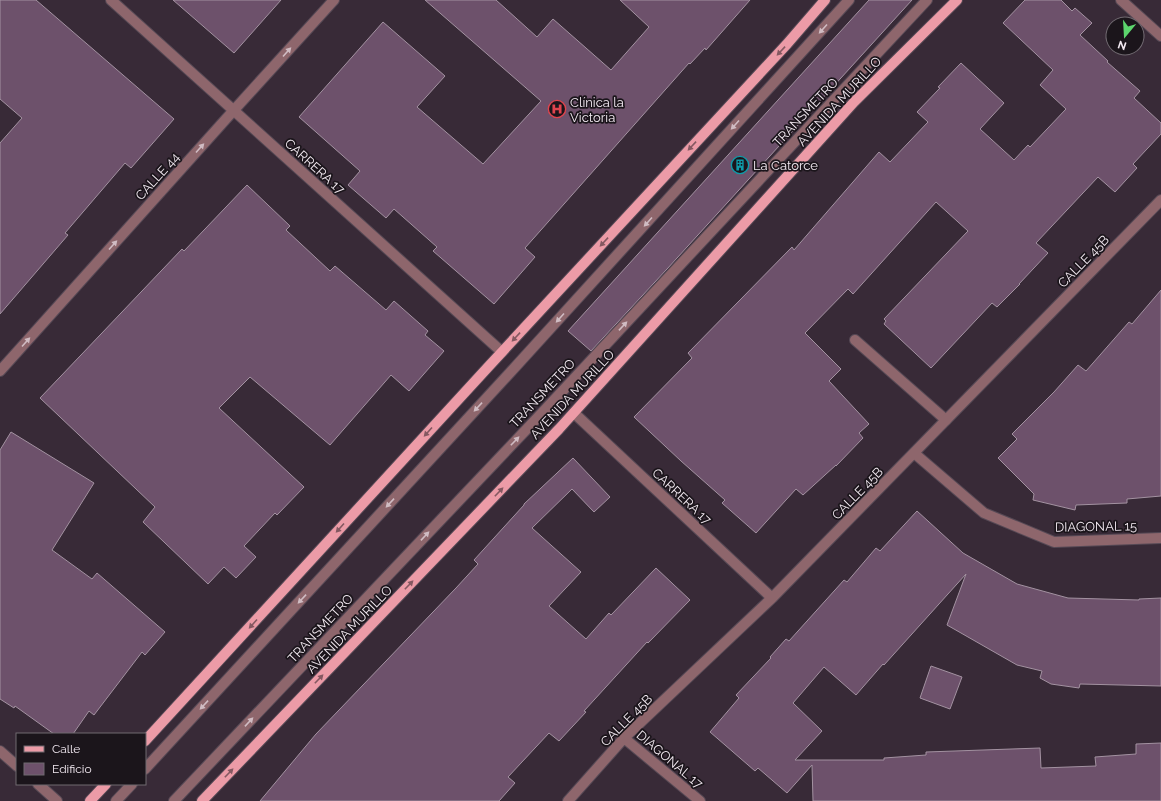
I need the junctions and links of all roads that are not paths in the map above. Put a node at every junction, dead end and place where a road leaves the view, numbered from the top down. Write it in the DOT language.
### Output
graph roads {
  1 [pos="110,0"];
  2 [pos="334,0"];
  3 [pos="825,0"];
  4 [pos="849,0"];
  5 [pos="927,0"];
  6 [pos="957,0"];
  7 [pos="1121,0"];
  8 [pos="1161,36"];
  9 [pos="234,110"];
  10 [pos="1161,200"];
  11 [pos="855,340"];
  12 [pos="502,352"];
  13 [pos="0,371"];
  14 [pos="574,413"];
  15 [pos="946,420"];
  16 [pos="914,452"];
  17 [pos="1161,538"];
  18 [pos="772,598"];
  19 [pos="624,738"];
  20 [pos="146,740"];
  21 [pos="0,751"];
  22 [pos="16,765"];
  23 [pos="146,768"];
  24 [pos="39,785"];
  25 [pos="105,785"];
  26 [pos="131,785"];
  27 [pos="57,801"];
  28 [pos="90,801"];
  29 [pos="116,801"];
  30 [pos="174,801"];
  31 [pos="202,801"];
  32 [pos="568,801"];
  33 [pos="700,801"];
  1 -- 9 [label="street, CARRERA 17"];
  9 -- 2 [label="street, CALLE 44, one-way"];
  3 -- 12 [label="main road, one-way"];
  4 -- 23 [label="street, one-way"];
  30 -- 5 [label="street, TRANSMETRO, one-way"];
  6 -- 14 [label="main road, AVENIDA MURILLO"];
  7 -- 8 [label="street"];
  9 -- 12 [label="street, CARRERA 17"];
  13 -- 9 [label="street, CALLE 44, one-way"];
  10 -- 15 [label="street, CALLE 45B"];
  11 -- 15 [label="street"];
  12 -- 20 [label="main road, one-way"];
  14 -- 18 [label="street, CARRERA 17"];
  31 -- 14 [label="main road, AVENIDA MURILLO, one-way"];
  15 -- 16 [label="street, CALLE 45B"];
  16 -- 17 [label="street, DIAGONAL 15"];
  16 -- 18 [label="street, CALLE 45B"];
  18 -- 19 [label="street, CALLE 45B"];
  19 -- 32 [label="street, CALLE 45B"];
  19 -- 33 [label="street, DIAGONAL 17"];
  21 -- 22 [label="street"];
  24 -- 27 [label="street"];
  25 -- 28 [label="main road"];
  26 -- 29 [label="street"];
}
